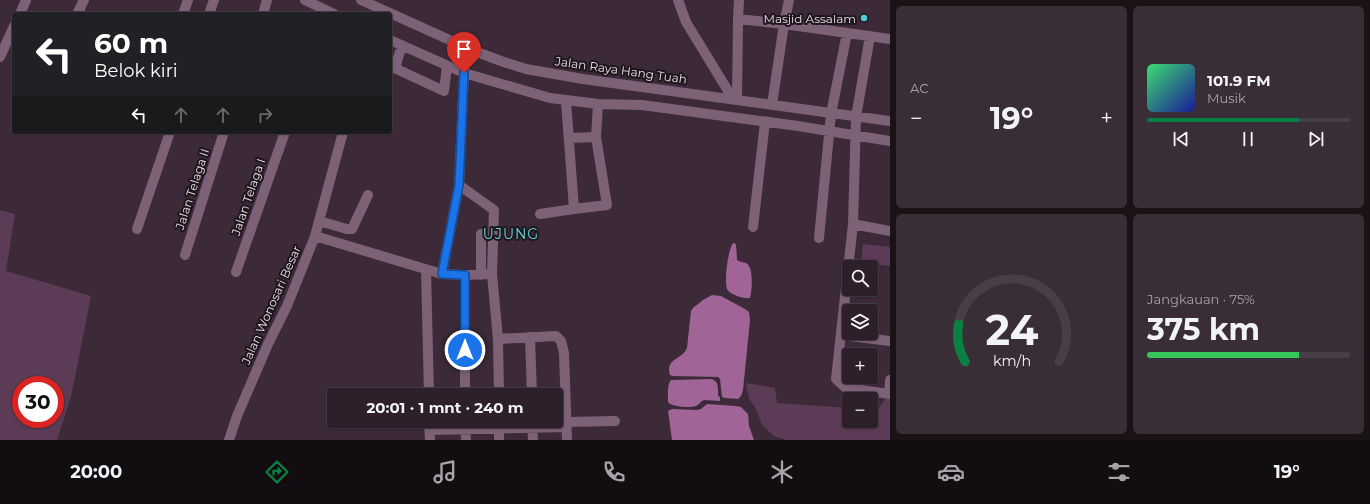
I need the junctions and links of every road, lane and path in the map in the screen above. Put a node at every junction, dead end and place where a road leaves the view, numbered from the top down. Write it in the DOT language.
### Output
graph roads {
  1 [pos="26,0"];
  2 [pos="84,0"];
  3 [pos="188,0"];
  4 [pos="214,0"];
  5 [pos="267,0"];
  6 [pos="305,0"];
  7 [pos="361,0"];
  8 [pos="678,0"];
  9 [pos="739,0"];
  10 [pos="789,0"];
  11 [pos="21,12"];
  12 [pos="78,12"];
  13 [pos="184,12"];
  14 [pos="210,12"];
  15 [pos="264,12"];
  16 [pos="327,12"];
  17 [pos="388,12"];
  18 [pos="392,14"];
  19 [pos="738,18"];
  20 [pos="784,24"];
  21 [pos="12,30"];
  22 [pos="847,33"];
  23 [pos="870,36"];
  24 [pos="890,39"];
  25 [pos="392,41"];
  26 [pos="402,45"];
  27 [pos="0,57"];
  28 [pos="447,66"];
  29 [pos="392,67"];
  30 [pos="464,73"];
  31 [pos="735,100"];
  32 [pos="566,101"];
  33 [pos="598,104"];
  34 [pos="772,105"];
  35 [pos="831,114"];
  36 [pos="856,117"];
  37 [pos="890,121"];
  38 [pos="765,122"];
  39 [pos="829,131"];
  40 [pos="169,134"];
  41 [pos="223,134"];
  42 [pos="284,134"];
  43 [pos="342,134"];
  44 [pos="855,135"];
  45 [pos="596,137"];
  46 [pos="569,138"];
  47 [pos="890,141"];
  48 [pos="459,185"];
  49 [pos="368,195"];
  50 [pos="574,209"];
  51 [pos="540,214"];
  52 [pos="319,221"];
  53 [pos="853,224"];
  54 [pos="753,227"];
  55 [pos="137,229"];
  56 [pos="890,231"];
  57 [pos="481,234"];
  58 [pos="315,236"];
  59 [pos="819,238"];
  60 [pos="185,255"];
  61 [pos="426,270"];
  62 [pos="236,272"];
  63 [pos="442,274"];
  64 [pos="492,274"];
  65 [pos="465,275"];
  66 [pos="481,275"];
  67 [pos="841,335"];
  68 [pos="530,337"];
  69 [pos="498,339"];
  70 [pos="890,341"];
  71 [pos="890,380"];
  72 [pos="429,388"];
  73 [pos="465,388"];
  74 [pos="499,388"];
  75 [pos="532,388"];
  76 [pos="889,394"];
  77 [pos="615,421"];
  78 [pos="563,424"];
  79 [pos="567,424"];
  80 [pos="444,428"];
  81 [pos="465,428"];
  82 [pos="499,428"];
  83 [pos="532,428"];
  84 [pos="430,430"];
  85 [pos="228,440"];
  86 [pos="466,440"];
  87 [pos="499,440"];
  88 [pos="533,440"];
  89 [pos="567,440"];
  1 -- 11 [label="street"];
  2 -- 12 [label="street"];
  3 -- 13 [label="street"];
  4 -- 14 [label="street"];
  5 -- 15 [label="street"];
  6 -- 16 [label="street"];
  7 -- 17 [label="street, Jalan Raya Hang Tuah"];
  8 -- 31 [label="street"];
  9 -- 19 [label="street"];
  10 -- 20 [label="street"];
  18 -- 31 [label="street, Jalan Raya Hang Tuah"];
  19 -- 20 [label="street"];
  19 -- 31 [label="street"];
  20 -- 22 [label="street"];
  20 -- 34 [label="street"];
  21 -- 27 [label="street"];
  22 -- 23 [label="street"];
  22 -- 35 [label="street"];
  23 -- 24 [label="street"];
  23 -- 36 [label="street"];
  25 -- 26 [label="street"];
  26 -- 28 [label="street"];
  26 -- 29 [label="street"];
  28 -- 29 [label="street"];
  28 -- 30 [label="street"];
  30 -- 32 [label="street"];
  30 -- 48 [label="street"];
  31 -- 34 [label="street, Jalan Raya Hang Tuah"];
  32 -- 33 [label="street"];
  32 -- 46 [label="street"];
  33 -- 38 [label="street"];
  33 -- 45 [label="street"];
  34 -- 35 [label="street, Jalan Raya Hang Tuah"];
  35 -- 36 [label="street, Jalan Raya Hang Tuah"];
  35 -- 39 [label="street"];
  36 -- 37 [label="street, Jalan Raya Hang Tuah"];
  36 -- 44 [label="street"];
  38 -- 39 [label="street"];
  38 -- 54 [label="street"];
  39 -- 44 [label="street"];
  39 -- 59 [label="street"];
  40 -- 55 [label="street"];
  41 -- 60 [label="street, Jalan Telaga II"];
  42 -- 62 [label="street, Jalan Telaga I"];
  43 -- 52 [label="street, Jalan Wonosari Besar"];
  44 -- 47 [label="street"];
  44 -- 53 [label="street"];
  45 -- 46 [label="street"];
  45 -- 50 [label="street"];
  46 -- 50 [label="street"];
  48 -- 63 [label="street"];
  48 -- 64 [label="street"];
  49 -- 52 [label="street"];
  50 -- 51 [label="street"];
  52 -- 58 [label="street, Jalan Wonosari Besar"];
  53 -- 56 [label="street"];
  53 -- 67 [label="street"];
  57 -- 66 [label="street"];
  58 -- 61 [label="street"];
  58 -- 85 [label="street, Jalan Wonosari Besar"];
  61 -- 63 [label="street"];
  61 -- 72 [label="street"];
  63 -- 65 [label="street"];
  64 -- 66 [label="street"];
  64 -- 69 [label="street"];
  65 -- 66 [label="street"];
  65 -- 73 [label="street"];
  67 -- 70 [label="street"];
  67 -- 76 [label="street"];
  68 -- 69 [label="street"];
  68 -- 75 [label="street"];
  68 -- 79 [label="street"];
  69 -- 74 [label="street"];
  71 -- 76 [label="street"];
  77 -- 79 [label="street"];
  78 -- 79 [label="street"];
  79 -- 89 [label="street"];
  80 -- 84 [label="street"];
  81 -- 86 [label="street"];
  82 -- 87 [label="street"];
  83 -- 88 [label="street"];
}
